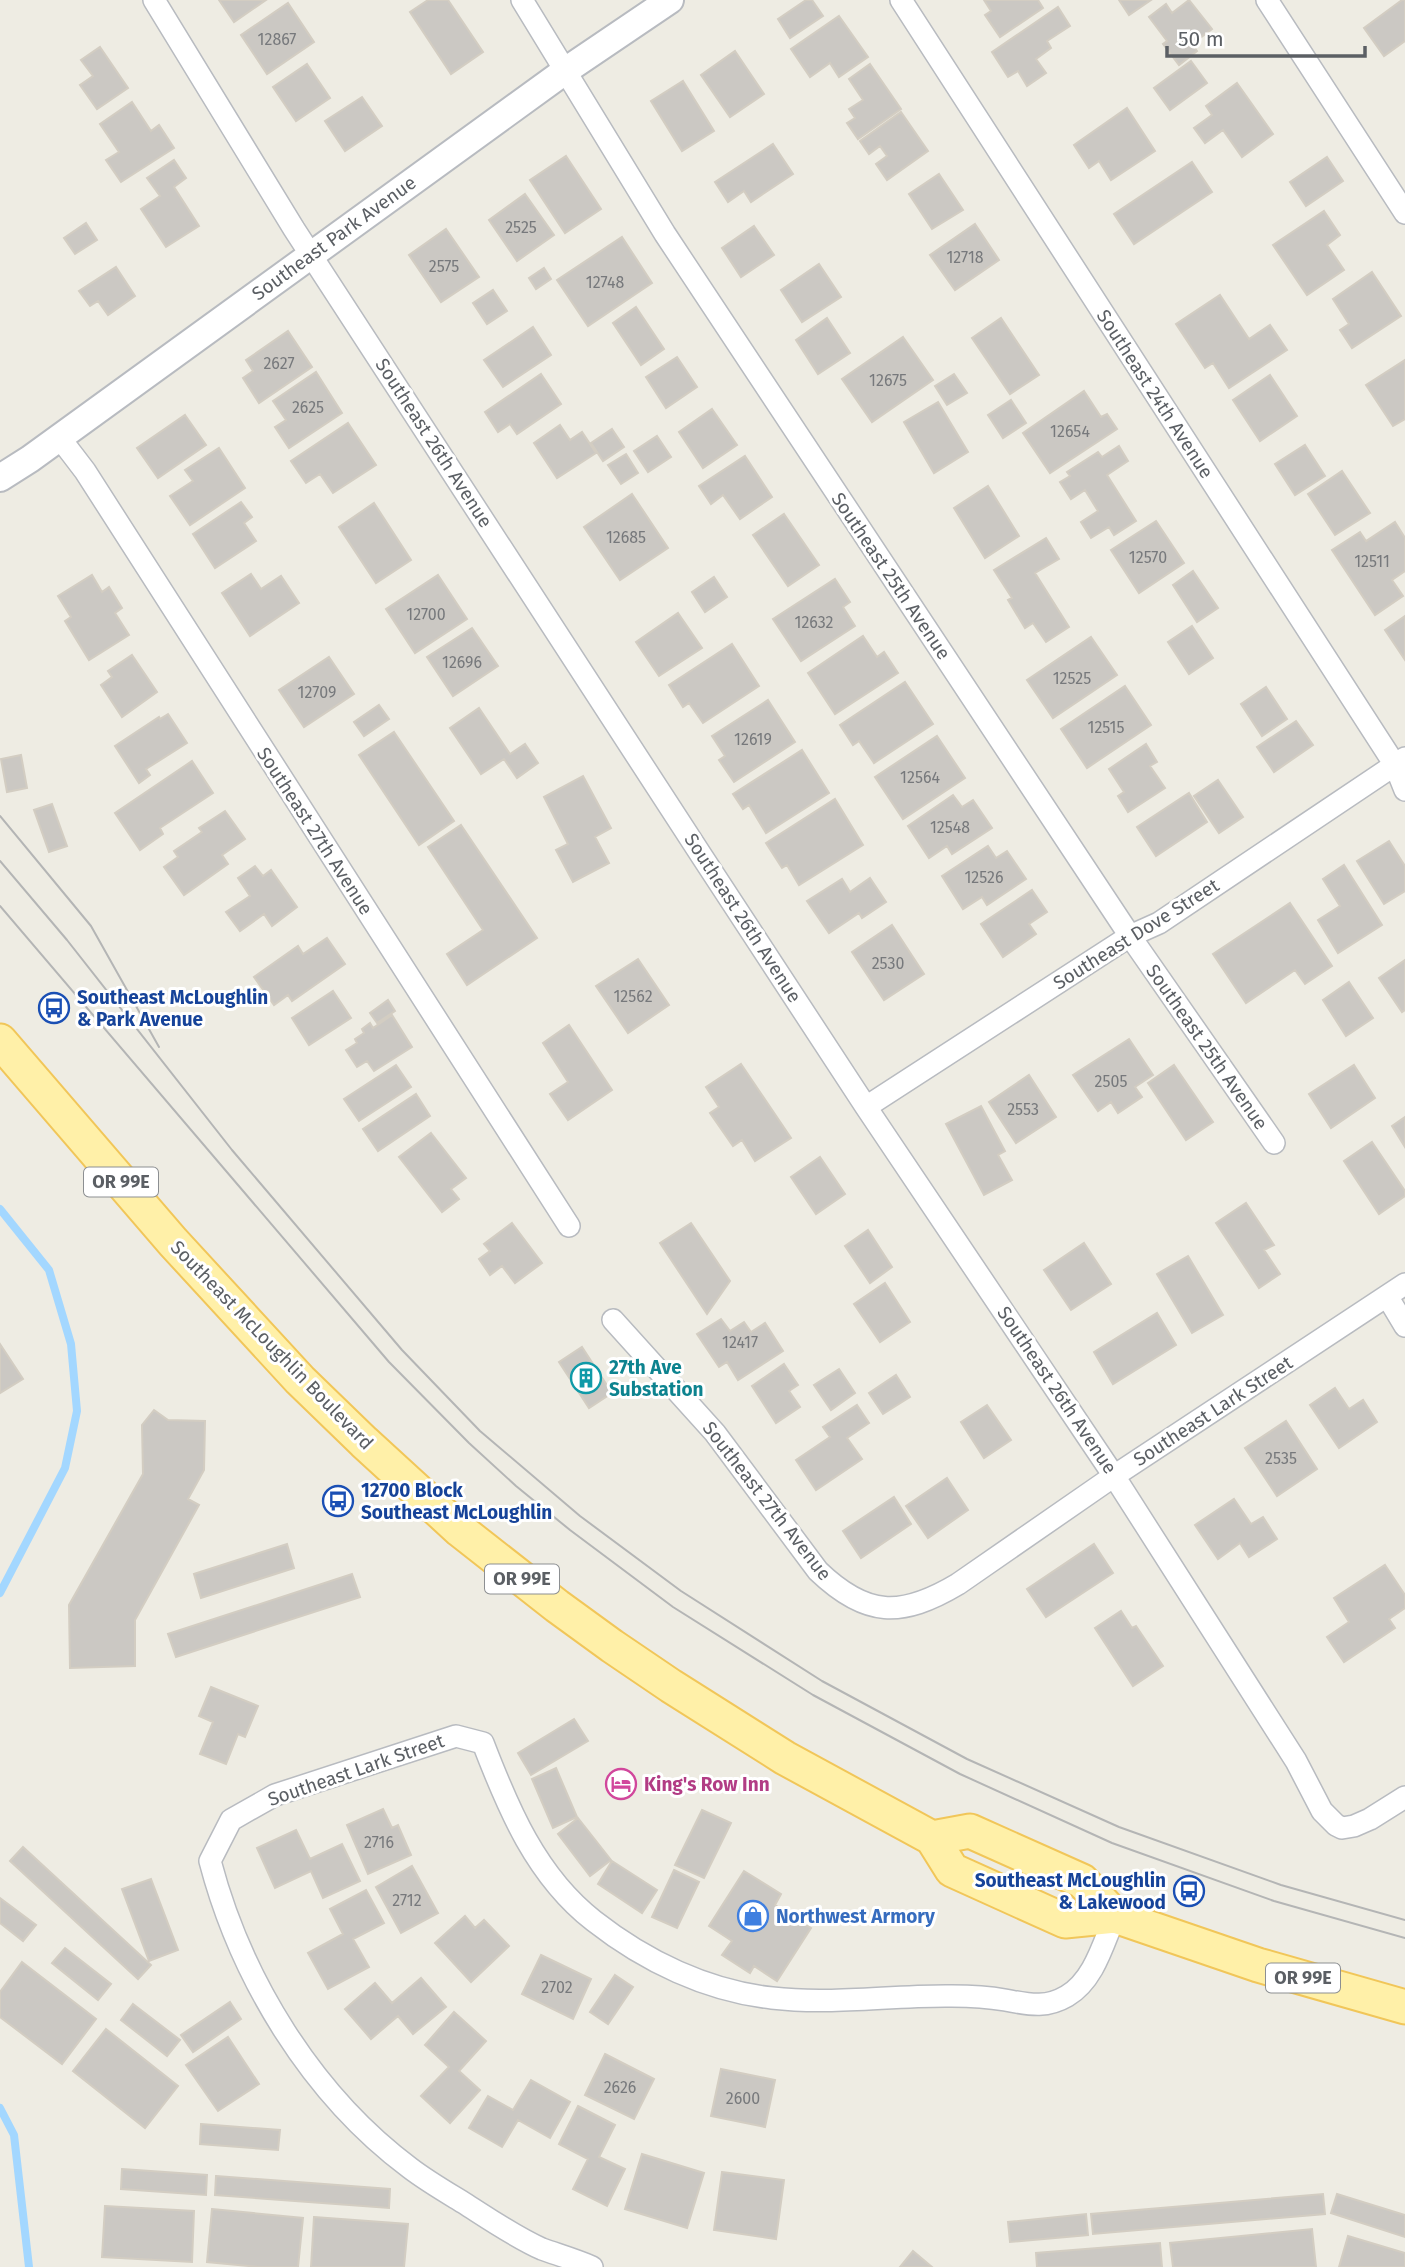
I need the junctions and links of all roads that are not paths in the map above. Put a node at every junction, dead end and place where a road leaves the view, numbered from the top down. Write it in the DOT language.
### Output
graph roads {
  1 [pos="154,0"];
  2 [pos="522,0"];
  3 [pos="670,0"];
  4 [pos="901,0"];
  5 [pos="1268,0"];
  6 [pos="565,71"];
  7 [pos="1405,214"];
  8 [pos="311,254"];
  9 [pos="59,438"];
  10 [pos="0,478"];
  11 [pos="1400,761"];
  12 [pos="1405,790"];
  13 [pos="1130,936"];
  14 [pos="0,1041"];
  15 [pos="866,1107"];
  16 [pos="1274,1143"];
  17 [pos="569,1226"];
  18 [pos="1405,1284"];
  19 [pos="1387,1296"];
  20 [pos="612,1320"];
  21 [pos="1405,1326"];
  22 [pos="1114,1476"];
  23 [pos="873,1607"];
  24 [pos="1405,1797"];
  25 [pos="1115,1916"];
  26 [pos="1405,2007"];
  27 [pos="592,2267"];
  1 -- 8 [label="street, Southeast 26th Avenue"];
  2 -- 6 [label="street, Southeast 25th Avenue"];
  3 -- 6 [label="street, Southeast Park Avenue"];
  4 -- 11 [label="street, Southeast 24th Avenue"];
  5 -- 7 [label="street"];
  6 -- 8 [label="street, Southeast Park Avenue"];
  6 -- 13 [label="street, Southeast 25th Avenue"];
  8 -- 9 [label="street, Southeast Park Avenue"];
  8 -- 15 [label="street, Southeast 26th Avenue"];
  9 -- 10 [label="street, Southeast Park Avenue"];
  9 -- 17 [label="street, Southeast 27th Avenue"];
  11 -- 12 [label="street, Southeast 24th Avenue"];
  11 -- 13 [label="street, Southeast Dove Street"];
  13 -- 15 [label="street, Southeast Dove Street"];
  13 -- 16 [label="street, Southeast 25th Avenue"];
  14 -- 25 [label="main road, Southeast McLoughlin Boulevard / OR 99E"];
  15 -- 22 [label="street, Southeast 26th Avenue"];
  18 -- 19 [label="street, Southeast Lark Street"];
  19 -- 21 [label="street"];
  19 -- 22 [label="street, Southeast Lark Street"];
  20 -- 23 [label="street, Southeast 27th Avenue"];
  22 -- 23 [label="street, Southeast Lark Street"];
  22 -- 24 [label="street, Southeast 26th Avenue"];
  25 -- 26 [label="main road, Southeast McLoughlin Boulevard / OR 99E"];
  25 -- 27 [label="street, Southeast Lark Street"];
}
